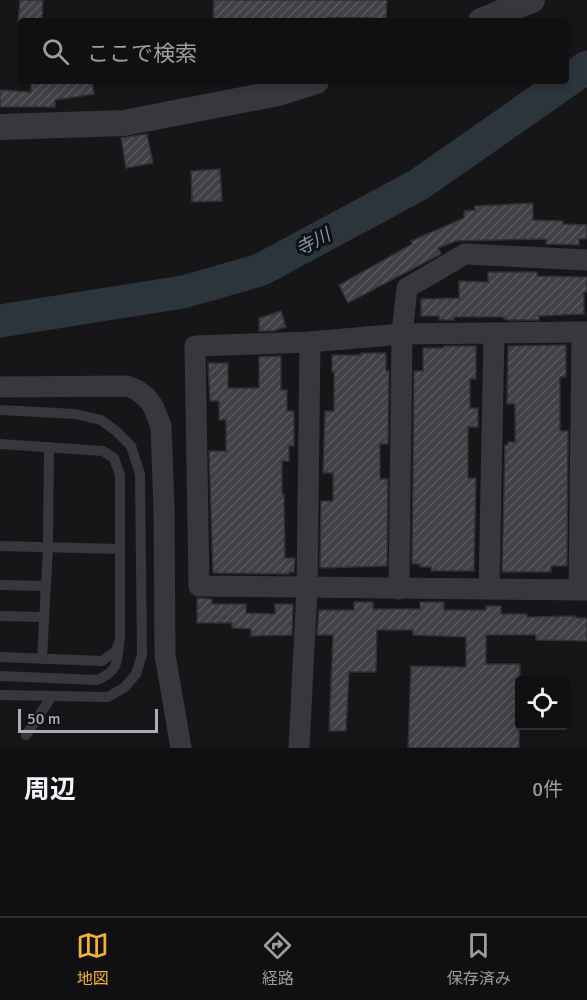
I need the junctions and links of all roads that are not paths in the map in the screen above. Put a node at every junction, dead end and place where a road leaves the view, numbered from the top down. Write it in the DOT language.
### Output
graph roads {
  1 [pos="532,0"];
  2 [pos="488,18"];
  3 [pos="306,84"];
  4 [pos="0,127"];
  5 [pos="587,260"];
  6 [pos="585,332"];
  7 [pos="494,333"];
  8 [pos="402,334"];
  9 [pos="310,342"];
  10 [pos="0,387"];
  11 [pos="0,410"];
  12 [pos="0,444"];
  13 [pos="49,447"];
  14 [pos="0,546"];
  15 [pos="48,547"];
  16 [pos="120,549"];
  17 [pos="0,585"];
  18 [pos="46,586"];
  19 [pos="307,588"];
  20 [pos="399,589"];
  21 [pos="489,589"];
  22 [pos="583,590"];
  23 [pos="0,616"];
  24 [pos="44,616"];
  25 [pos="120,639"];
  26 [pos="0,657"];
  27 [pos="42,659"];
  28 [pos="0,676"];
  29 [pos="0,695"];
  30 [pos="52,696"];
  31 [pos="26,735"];
  32 [pos="181,748"];
  33 [pos="299,748"];
  1 -- 2 [label="street"];
  3 -- 4 [label="street"];
  5 -- 8 [label="street"];
  6 -- 7 [label="street"];
  6 -- 22 [label="street"];
  7 -- 8 [label="street"];
  7 -- 21 [label="street"];
  8 -- 9 [label="street"];
  8 -- 20 [label="street"];
  9 -- 19 [label="street"];
  9 -- 19 [label="street"];
  10 -- 32 [label="street"];
  11 -- 30 [label="lane"];
  12 -- 13 [label="lane"];
  13 -- 15 [label="lane"];
  13 -- 16 [label="lane"];
  14 -- 15 [label="lane"];
  15 -- 16 [label="lane"];
  15 -- 18 [label="lane"];
  16 -- 25 [label="lane"];
  17 -- 18 [label="lane"];
  18 -- 24 [label="lane"];
  19 -- 20 [label="street"];
  19 -- 33 [label="street"];
  20 -- 21 [label="street"];
  21 -- 22 [label="street"];
  23 -- 24 [label="lane"];
  24 -- 27 [label="lane"];
  25 -- 27 [label="lane"];
  25 -- 28 [label="lane"];
  26 -- 27 [label="lane"];
  29 -- 30 [label="lane"];
  30 -- 31 [label="lane"];
}
